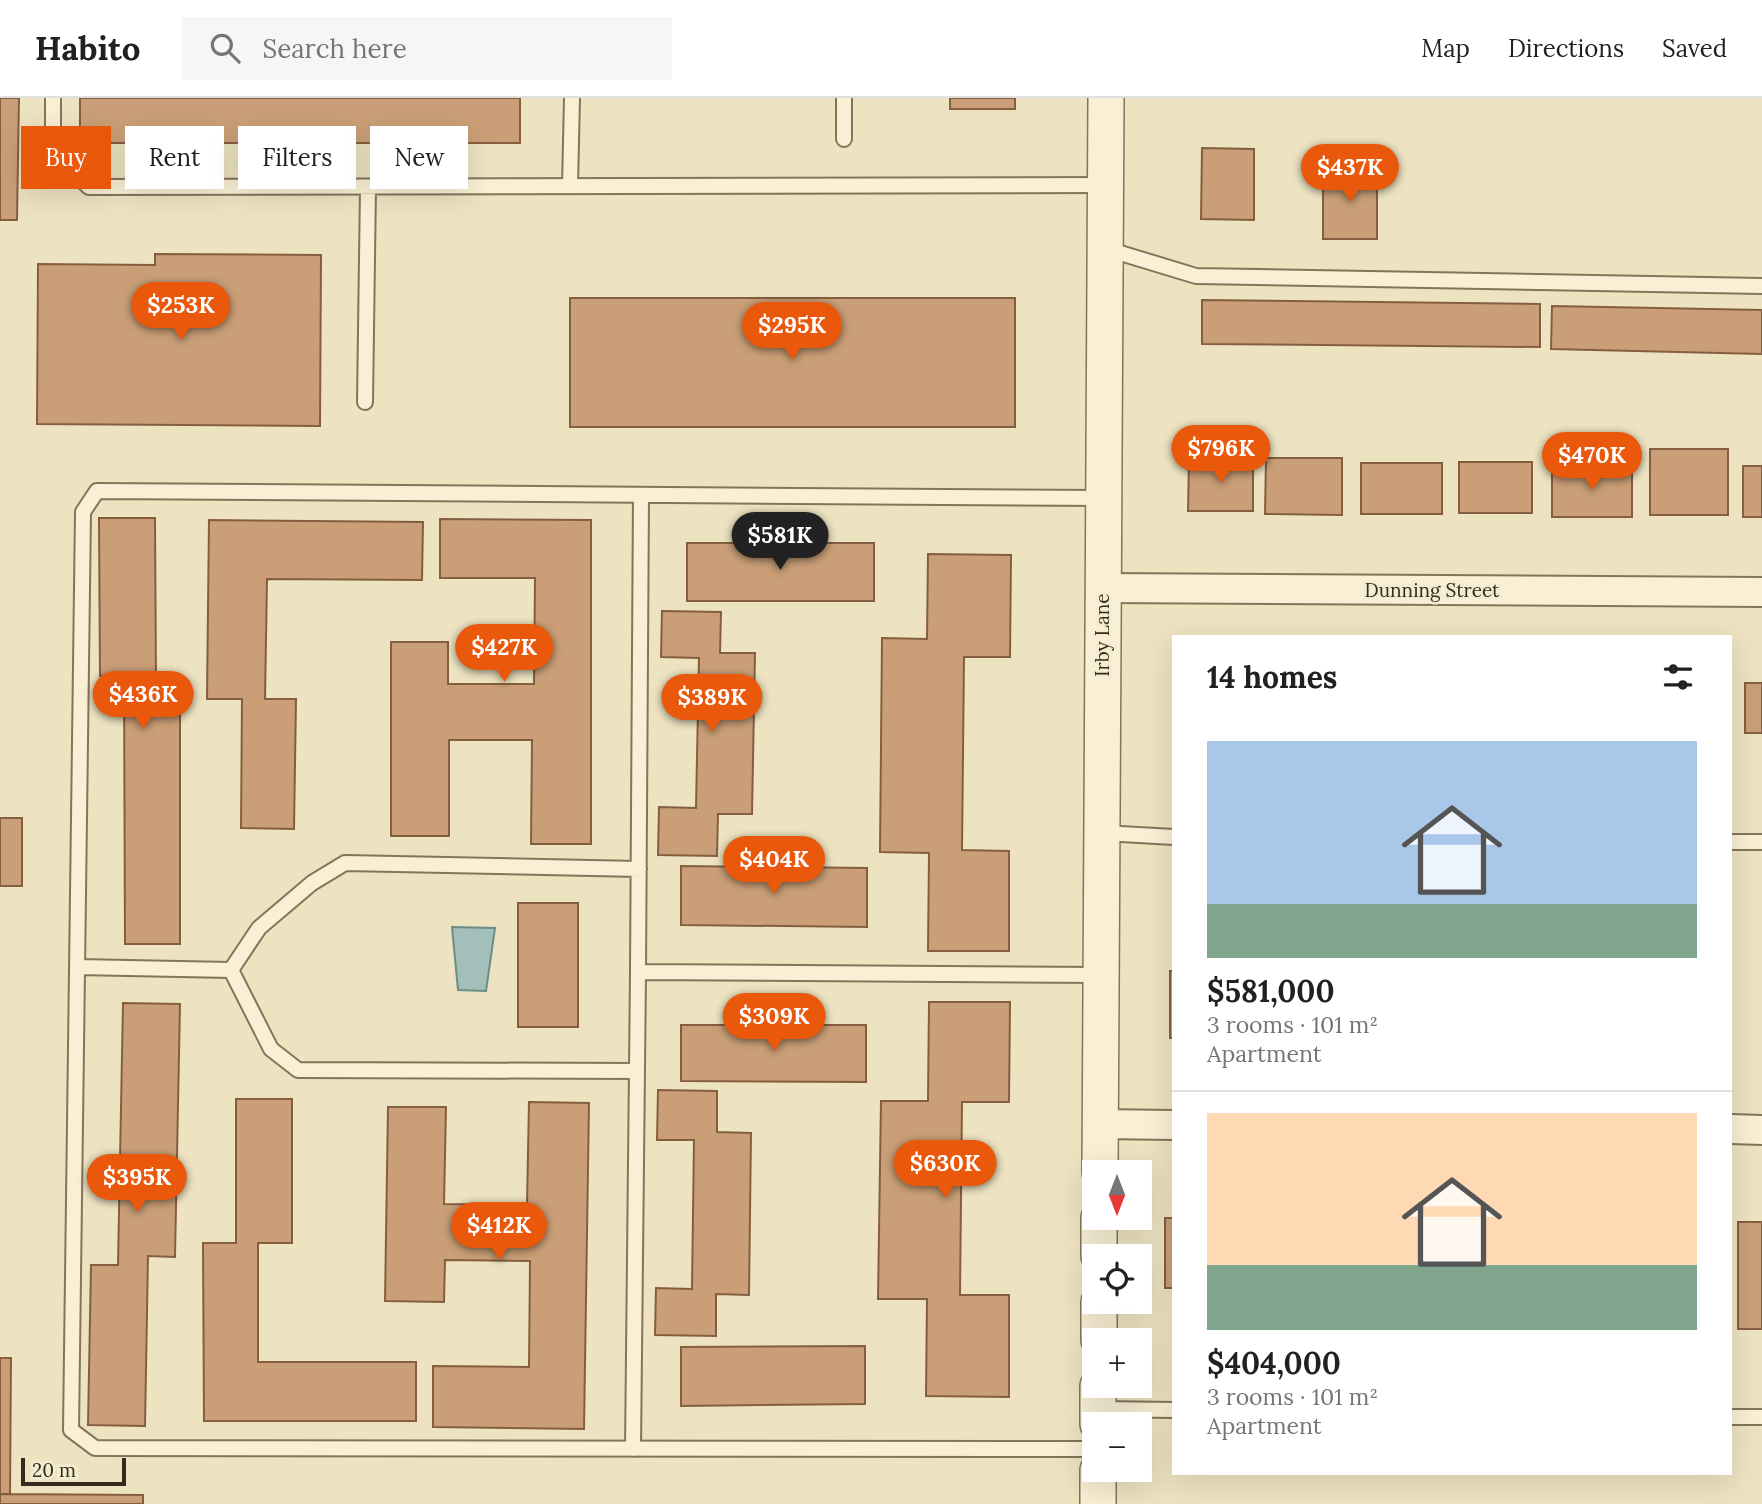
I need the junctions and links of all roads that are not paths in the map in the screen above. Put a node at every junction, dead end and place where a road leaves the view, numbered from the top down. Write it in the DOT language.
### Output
graph roads {
  1 [pos="53,98"];
  2 [pos="572,98"];
  3 [pos="844,98"];
  4 [pos="1106,98"];
  5 [pos="844,139"];
  6 [pos="1106,185"];
  7 [pos="570,186"];
  8 [pos="368,187"];
  9 [pos="1105,249"];
  10 [pos="1762,286"];
  11 [pos="365,402"];
  12 [pos="641,495"];
  13 [pos="1103,498"];
  14 [pos="1103,588"];
  15 [pos="1762,592"];
  16 [pos="1101,833"];
  17 [pos="1172,837"];
  18 [pos="1732,842"];
  19 [pos="1762,842"];
  20 [pos="639,869"];
  21 [pos="77,967"];
  22 [pos="231,970"];
  23 [pos="638,972"];
  24 [pos="1101,975"];
  25 [pos="637,1071"];
  26 [pos="1100,1124"];
  27 [pos="1172,1125"];
  28 [pos="1732,1129"];
  29 [pos="1762,1130"];
  30 [pos="1100,1160"];
  31 [pos="1098,1407"];
  32 [pos="1172,1410"];
  33 [pos="1732,1417"];
  34 [pos="1762,1417"];
  35 [pos="633,1448"];
  36 [pos="1082,1449"];
  37 [pos="1098,1482"];
  38 [pos="1098,1504"];
  1 -- 8 [label="lane"];
  2 -- 7 [label="lane"];
  3 -- 5 [label="lane"];
  4 -- 6 [label="street, Irby Lane"];
  6 -- 7 [label="lane"];
  6 -- 9 [label="street, Irby Lane"];
  7 -- 8 [label="lane"];
  8 -- 11 [label="lane"];
  9 -- 10 [label="lane"];
  9 -- 13 [label="street, Irby Lane"];
  12 -- 13 [label="lane"];
  12 -- 20 [label="lane"];
  12 -- 21 [label="lane"];
  13 -- 14 [label="street, Irby Lane"];
  14 -- 15 [label="street, Dunning Street"];
  14 -- 16 [label="street, Irby Lane"];
  16 -- 17 [label="lane"];
  16 -- 24 [label="street, Irby Lane"];
  18 -- 19 [label="lane"];
  20 -- 22 [label="lane"];
  20 -- 23 [label="lane"];
  21 -- 22 [label="lane"];
  21 -- 35 [label="lane"];
  22 -- 25 [label="lane"];
  23 -- 24 [label="lane"];
  23 -- 25 [label="lane"];
  24 -- 26 [label="street, Irby Lane"];
  25 -- 35 [label="lane"];
  26 -- 27 [label="street"];
  26 -- 30 [label="street, Irby Lane"];
  28 -- 29 [label="street"];
  31 -- 32 [label="lane"];
  33 -- 34 [label="lane"];
  35 -- 36 [label="lane"];
  37 -- 38 [label="street"];
}
